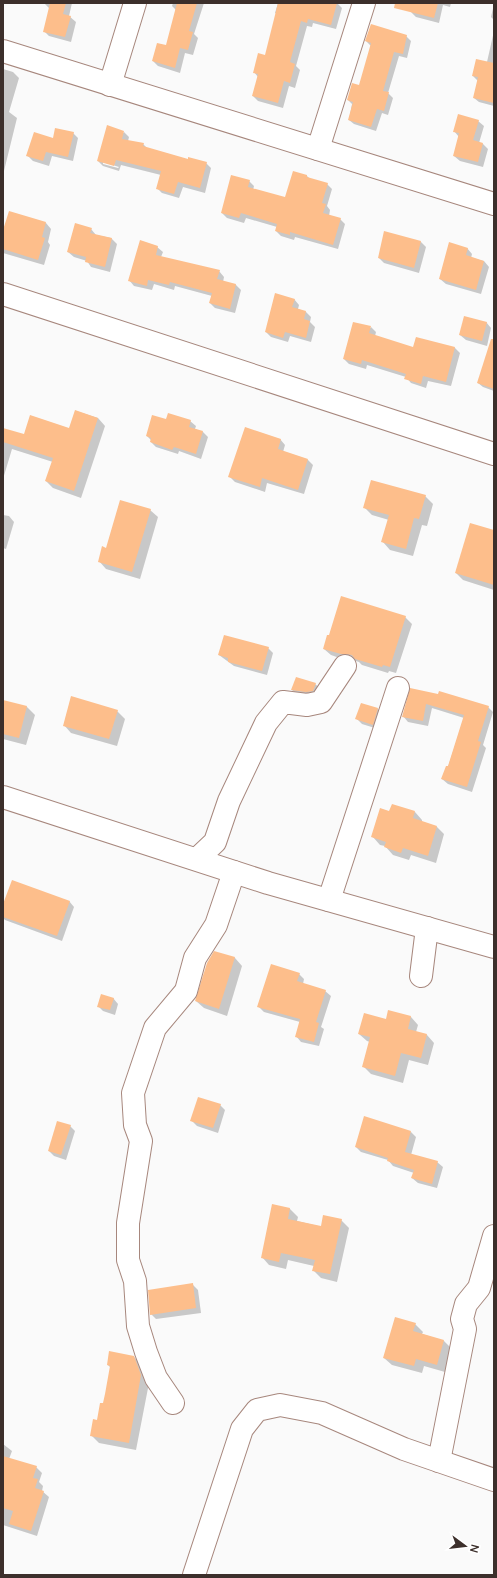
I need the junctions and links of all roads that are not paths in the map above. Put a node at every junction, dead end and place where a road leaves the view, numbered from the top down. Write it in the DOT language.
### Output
graph roads {
  1 [pos="135,3"];
  2 [pos="364,3"];
  3 [pos="3,51"];
  4 [pos="110,85"];
  5 [pos="318,149"];
  6 [pos="494,204"];
  7 [pos="3,294"];
  8 [pos="494,454"];
  9 [pos="345,666"];
  10 [pos="398,688"];
  11 [pos="3,797"];
  12 [pos="197,859"];
  13 [pos="234,872"];
  14 [pos="329,900"];
  15 [pos="426,928"];
  16 [pos="493,943"];
  17 [pos="421,976"];
  18 [pos="494,1236"];
  19 [pos="173,1403"];
  20 [pos="439,1461"];
  21 [pos="494,1480"];
  22 [pos="194,1575"];
  1 -- 4 [label="street"];
  2 -- 5 [label="street"];
  3 -- 4 [label="street"];
  4 -- 5 [label="street"];
  5 -- 6 [label="street"];
  7 -- 8 [label="street"];
  9 -- 12 [label="street"];
  10 -- 14 [label="street"];
  11 -- 12 [label="street"];
  12 -- 13 [label="street"];
  13 -- 14 [label="street"];
  13 -- 19 [label="street"];
  14 -- 15 [label="street"];
  15 -- 16 [label="street"];
  15 -- 17 [label="street"];
  18 -- 20 [label="street"];
  20 -- 21 [label="street"];
  20 -- 22 [label="street"];
}
